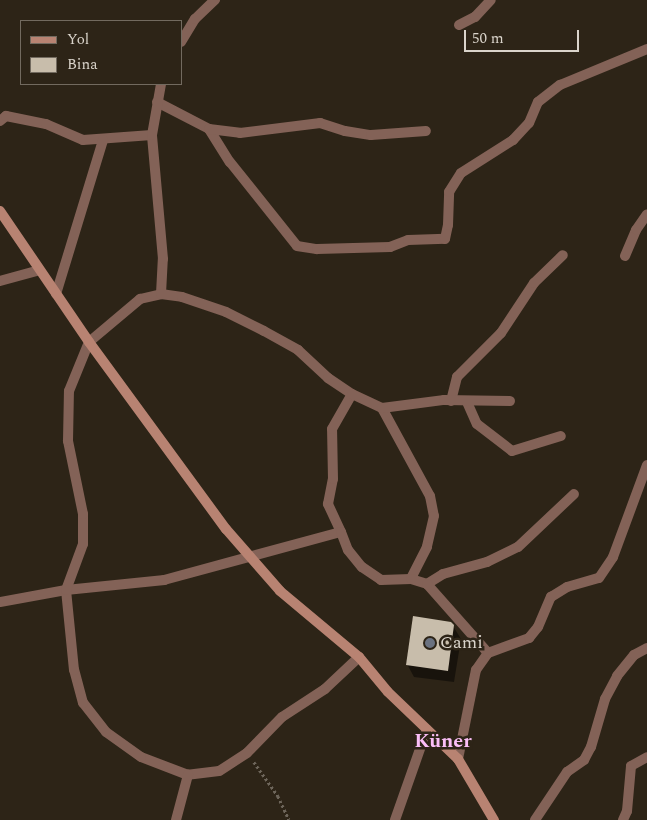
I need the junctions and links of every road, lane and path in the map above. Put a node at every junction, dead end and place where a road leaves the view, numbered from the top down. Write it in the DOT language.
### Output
graph roads {
  1 [pos="215,0"];
  2 [pos="491,0"];
  3 [pos="459,25"];
  4 [pos="182,40"];
  5 [pos="647,49"];
  6 [pos="161,85"];
  7 [pos="157,102"];
  8 [pos="0,121"];
  9 [pos="209,130"];
  10 [pos="426,131"];
  11 [pos="152,135"];
  12 [pos="103,140"];
  13 [pos="0,211"];
  14 [pos="647,214"];
  15 [pos="564,255"];
  16 [pos="625,256"];
  17 [pos="40,270"];
  18 [pos="0,281"];
  19 [pos="56,294"];
  20 [pos="161,294"];
  21 [pos="89,342"];
  22 [pos="352,394"];
  23 [pos="451,401"];
  24 [pos="510,401"];
  25 [pos="467,402"];
  26 [pos="382,408"];
  27 [pos="562,436"];
  28 [pos="647,464"];
  29 [pos="574,494"];
  30 [pos="341,532"];
  31 [pos="251,556"];
  32 [pos="411,579"];
  33 [pos="427,584"];
  34 [pos="66,590"];
  35 [pos="0,602"];
  36 [pos="647,648"];
  37 [pos="488,653"];
  38 [pos="359,657"];
  39 [pos="427,729"];
  40 [pos="247,753"];
  41 [pos="647,757"];
  42 [pos="458,759"];
  43 [pos="188,775"];
  44 [pos="176,820"];
  45 [pos="289,820"];
  46 [pos="395,820"];
  47 [pos="494,820"];
  48 [pos="535,820"];
  49 [pos="623,820"];
  1 -- 4 [label="street"];
  2 -- 3 [label="street"];
  5 -- 9 [label="street"];
  6 -- 7 [label="street"];
  7 -- 9 [label="street"];
  7 -- 11 [label="street"];
  8 -- 12 [label="street"];
  9 -- 10 [label="street"];
  11 -- 12 [label="street"];
  11 -- 20 [label="street"];
  12 -- 19 [label="street"];
  13 -- 17 [label="street"];
  14 -- 16 [label="street"];
  15 -- 23 [label="street"];
  17 -- 18 [label="street"];
  17 -- 19 [label="street"];
  19 -- 21 [label="street"];
  20 -- 21 [label="street"];
  20 -- 22 [label="street"];
  21 -- 31 [label="street"];
  21 -- 34 [label="street"];
  22 -- 26 [label="street"];
  22 -- 30 [label="street"];
  23 -- 25 [label="street"];
  23 -- 26 [label="street"];
  24 -- 25 [label="street"];
  25 -- 27 [label="street"];
  26 -- 32 [label="street"];
  28 -- 37 [label="street"];
  29 -- 33 [label="street"];
  30 -- 31 [label="street"];
  30 -- 32 [label="street"];
  31 -- 34 [label="street"];
  31 -- 38 [label="street"];
  32 -- 33 [label="street"];
  33 -- 37 [label="street"];
  34 -- 35 [label="street"];
  34 -- 43 [label="street"];
  36 -- 48 [label="street"];
  37 -- 42 [label="street"];
  38 -- 39 [label="street"];
  38 -- 40 [label="street"];
  39 -- 42 [label="street"];
  39 -- 46 [label="street"];
  40 -- 43 [label="street"];
  40 -- 45 [label="path"];
  41 -- 49 [label="street"];
  42 -- 47 [label="street"];
  43 -- 44 [label="street"];
}
